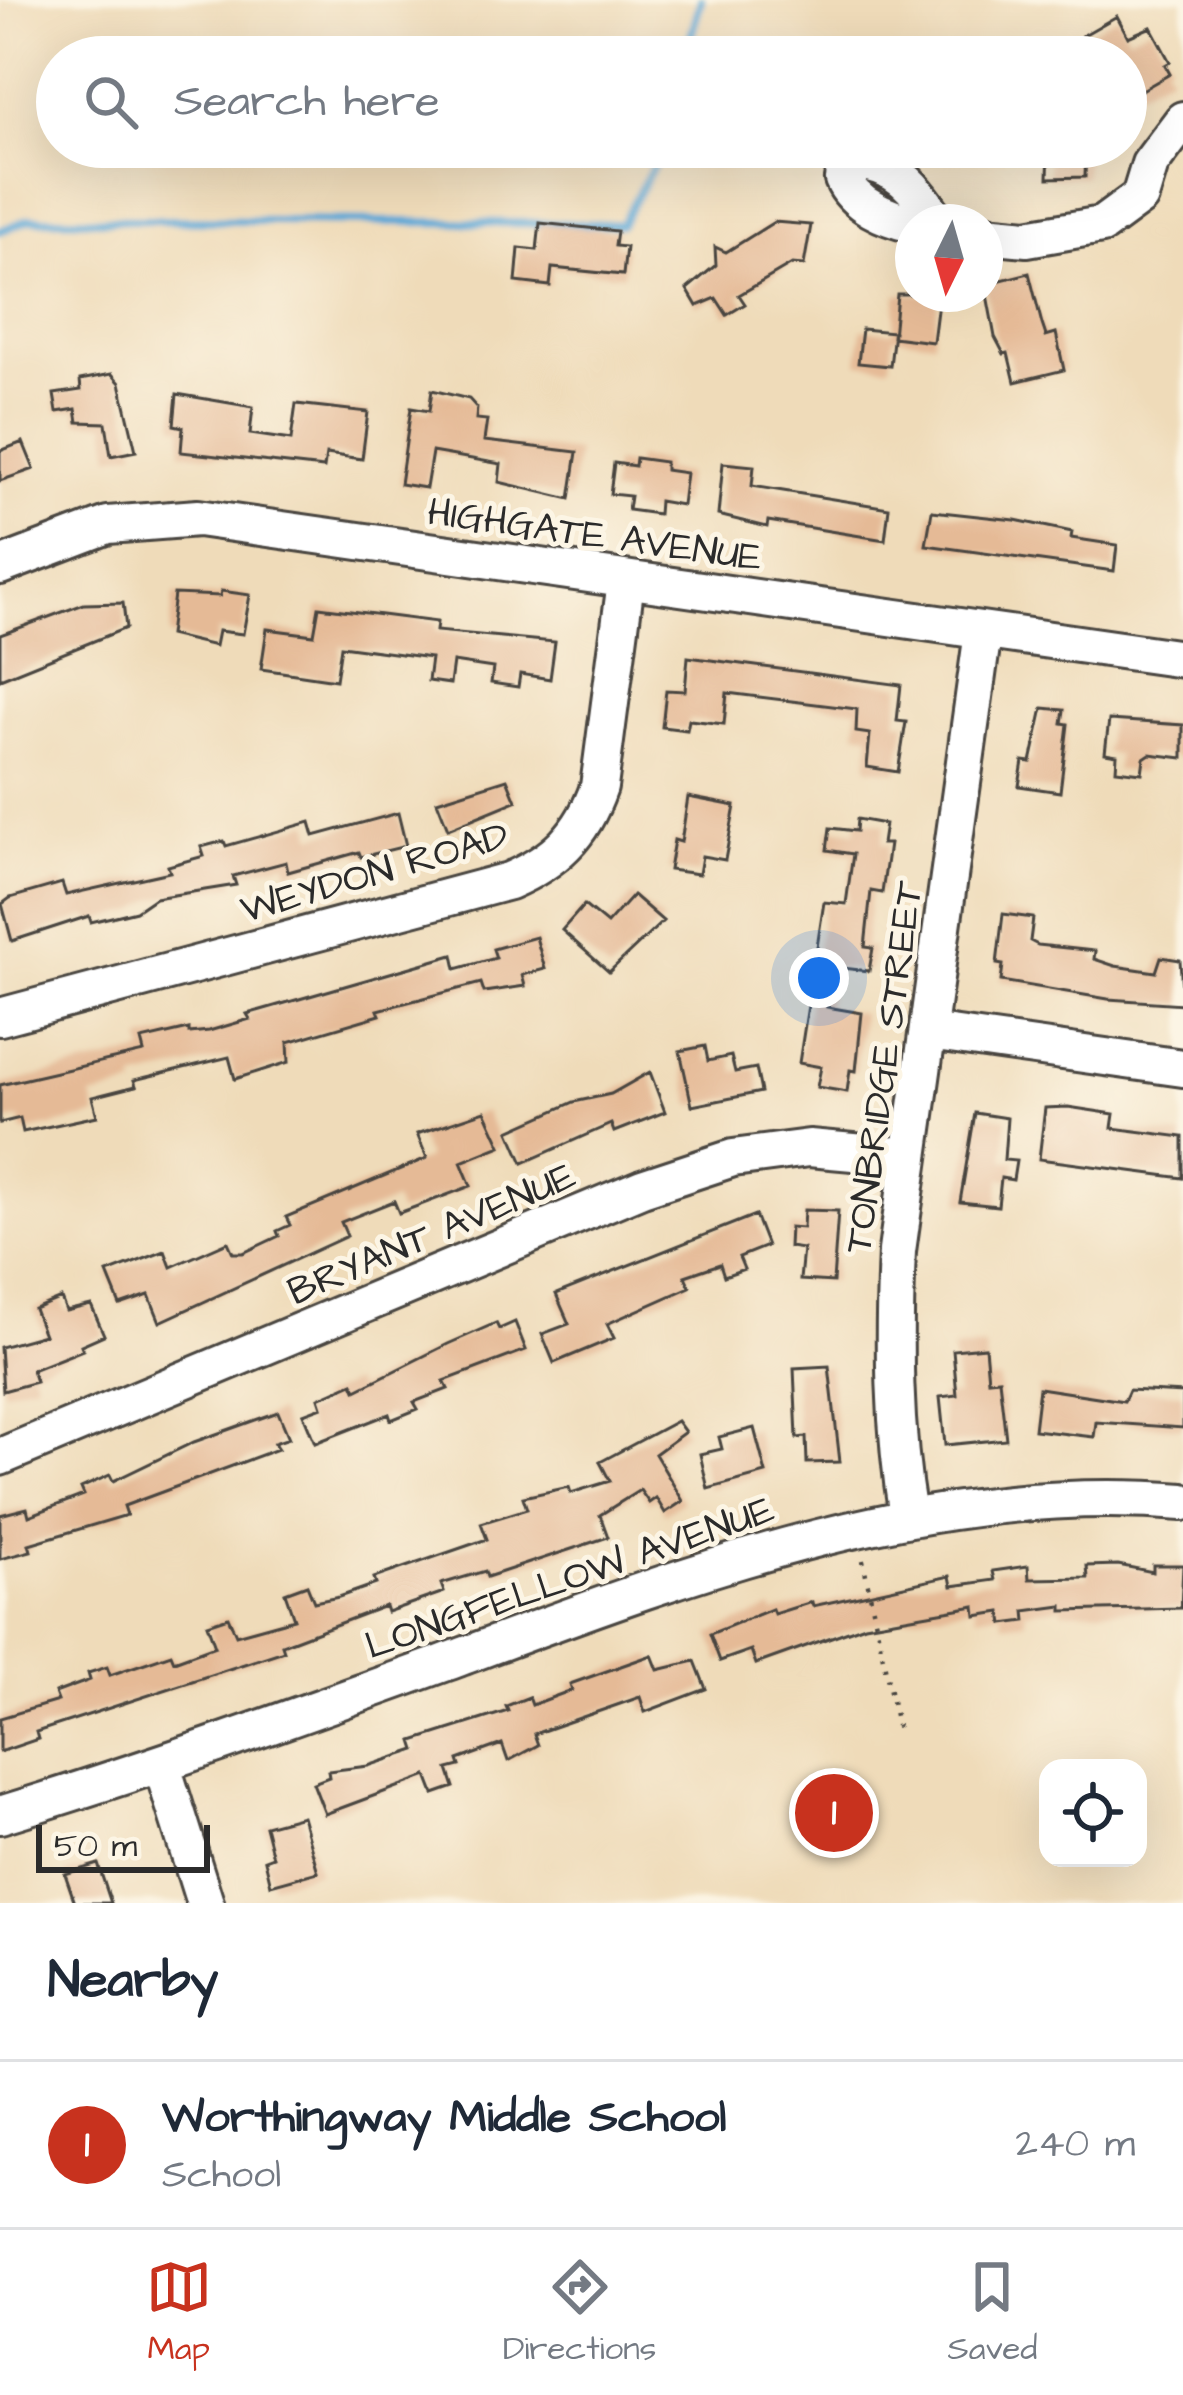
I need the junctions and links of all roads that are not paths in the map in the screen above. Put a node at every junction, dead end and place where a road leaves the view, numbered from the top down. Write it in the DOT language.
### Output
graph roads {
  1 [pos="1183,120"];
  2 [pos="850,168"];
  3 [pos="890,168"];
  4 [pos="926,204"];
  5 [pos="895,220"];
  6 [pos="1003,236"];
  7 [pos="0,566"];
  8 [pos="626,581"];
  9 [pos="983,632"];
  10 [pos="1183,659"];
  11 [pos="0,1017"];
  12 [pos="929,1033"];
  13 [pos="1183,1068"];
  14 [pos="908,1157"];
  15 [pos="0,1457"];
  16 [pos="1183,1502"];
  17 [pos="908,1516"];
  18 [pos="162,1766"];
  19 [pos="0,1815"];
  20 [pos="205,1903"];
  1 -- 6 [label="street"];
  2 -- 5 [label="street"];
  3 -- 4 [label="street"];
  7 -- 8 [label="street, HIGHGATE AVENUE"];
  8 -- 9 [label="street, HIGHGATE AVENUE"];
  8 -- 11 [label="street, WEYDON ROAD"];
  9 -- 10 [label="street, HIGHGATE AVENUE"];
  9 -- 12 [label="street, TONBRIDGE STREET"];
  12 -- 13 [label="street"];
  12 -- 14 [label="street, TONBRIDGE STREET"];
  14 -- 15 [label="street, BRYANT AVENUE"];
  14 -- 17 [label="street, TONBRIDGE STREET"];
  16 -- 17 [label="street, LONGFELLOW AVENUE"];
  17 -- 18 [label="street, LONGFELLOW AVENUE"];
  18 -- 19 [label="street, LONGFELLOW AVENUE"];
  18 -- 20 [label="street"];
}
